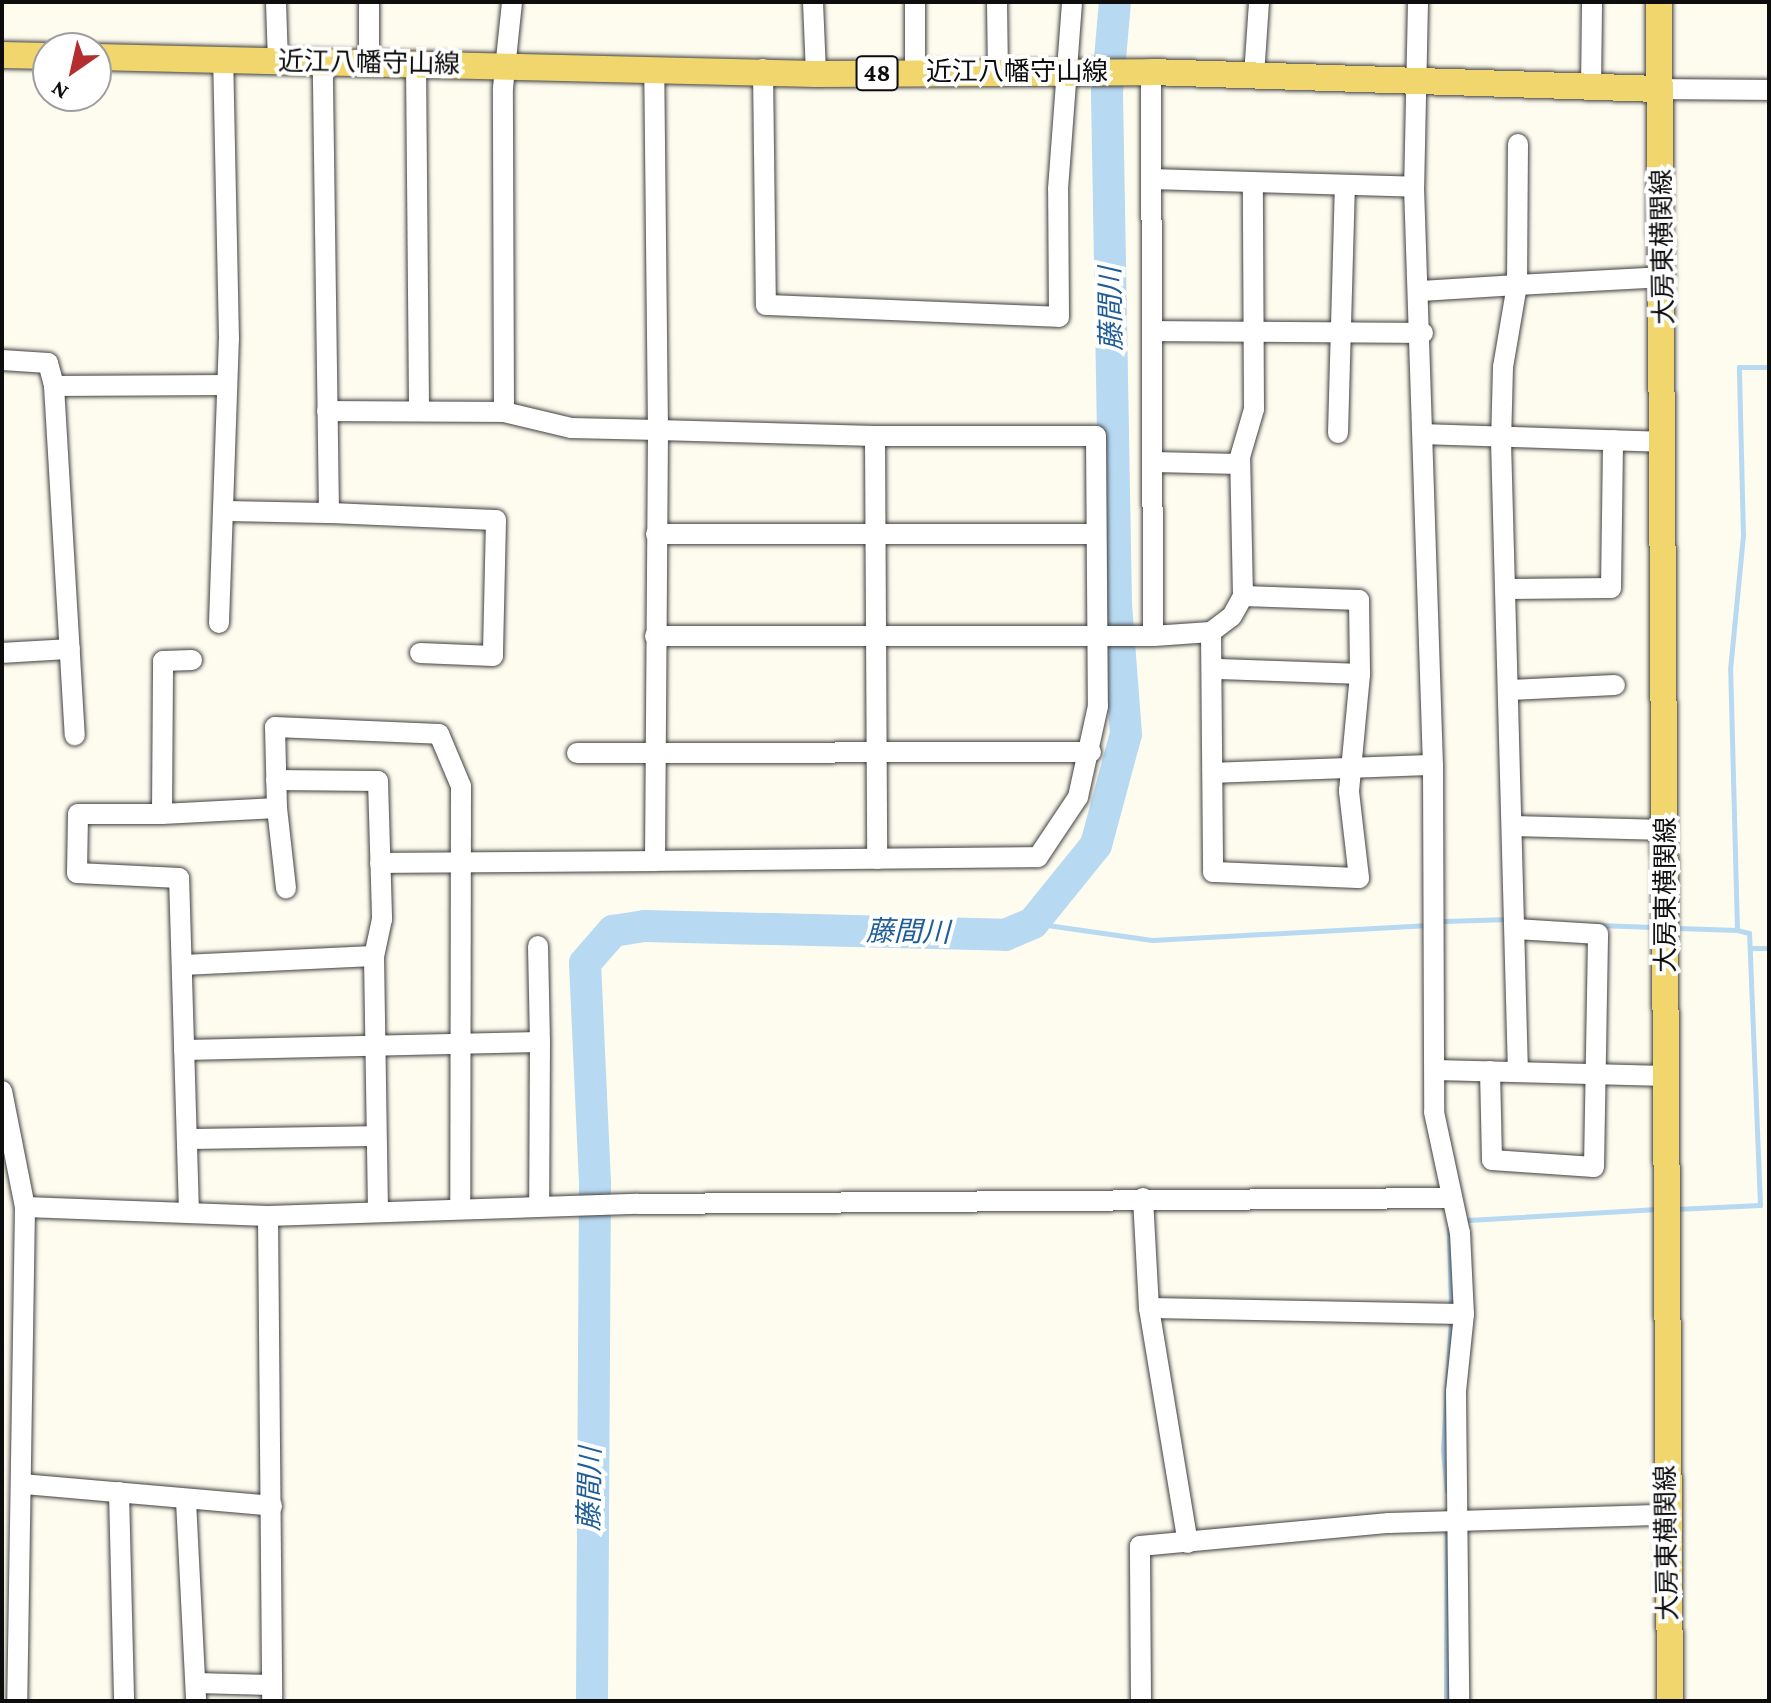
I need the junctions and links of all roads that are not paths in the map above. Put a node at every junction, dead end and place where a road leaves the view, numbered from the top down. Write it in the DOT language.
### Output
graph roads {
  1 [pos="276,2"];
  2 [pos="369,2"];
  3 [pos="512,2"];
  4 [pos="813,2"];
  5 [pos="915,2"];
  6 [pos="997,2"];
  7 [pos="1072,2"];
  8 [pos="1259,2"];
  9 [pos="1418,2"];
  10 [pos="1592,2"];
  11 [pos="1659,2"];
  12 [pos="2,55"];
  13 [pos="32,56"];
  14 [pos="112,58"];
  15 [pos="223,61"];
  16 [pos="278,62"];
  17 [pos="416,62"];
  18 [pos="323,63"];
  19 [pos="369,63"];
  20 [pos="506,66"];
  21 [pos="763,69"];
  22 [pos="654,71"];
  23 [pos="1071,71"];
  24 [pos="998,72"];
  25 [pos="1151,72"];
  26 [pos="915,73"];
  27 [pos="816,74"];
  28 [pos="1254,76"];
  29 [pos="1418,84"];
  30 [pos="1591,88"];
  31 [pos="1659,89"];
  32 [pos="1769,90"];
  33 [pos="1518,144"];
  34 [pos="1152,179"];
  35 [pos="1253,182"];
  36 [pos="1345,185"];
  37 [pos="1414,187"];
  38 [pos="1665,277"];
  39 [pos="1517,285"];
  40 [pos="1421,291"];
  41 [pos="1153,331"];
  42 [pos="1252,332"];
  43 [pos="1342,333"];
  44 [pos="1423,333"];
  45 [pos="2,360"];
  46 [pos="227,385"];
  47 [pos="54,386"];
  48 [pos="327,411"];
  49 [pos="419,411"];
  50 [pos="504,412"];
  51 [pos="658,430"];
  52 [pos="1338,433"];
  53 [pos="1423,434"];
  54 [pos="875,436"];
  55 [pos="1613,440"];
  56 [pos="1501,441"];
  57 [pos="1665,442"];
  58 [pos="1153,462"];
  59 [pos="1240,464"];
  60 [pos="224,511"];
  61 [pos="329,513"];
  62 [pos="876,532"];
  63 [pos="656,534"];
  64 [pos="1096,534"];
  65 [pos="1508,589"];
  66 [pos="1243,596"];
  67 [pos="219,623"];
  68 [pos="1211,632"];
  69 [pos="1096,634"];
  70 [pos="655,636"];
  71 [pos="1153,636"];
  72 [pos="878,639"];
  73 [pos="70,649"];
  74 [pos="2,653"];
  75 [pos="420,653"];
  76 [pos="192,660"];
  77 [pos="1214,669"];
  78 [pos="1360,674"];
  79 [pos="1615,685"];
  80 [pos="1510,690"];
  81 [pos="75,735"];
  82 [pos="655,751"];
  83 [pos="1091,752"];
  84 [pos="577,753"];
  85 [pos="879,754"];
  86 [pos="1354,765"];
  87 [pos="1433,765"];
  88 [pos="1213,773"];
  89 [pos="276,780"];
  90 [pos="277,808"];
  91 [pos="162,814"];
  92 [pos="1513,826"];
  93 [pos="1665,830"];
  94 [pos="877,859"];
  95 [pos="460,861"];
  96 [pos="655,861"];
  97 [pos="380,863"];
  98 [pos="286,888"];
  99 [pos="1517,929"];
  100 [pos="538,946"];
  101 [pos="374,956"];
  102 [pos="182,965"];
  103 [pos="540,1042"];
  104 [pos="459,1046"];
  105 [pos="375,1049"];
  106 [pos="184,1050"];
  107 [pos="1436,1070"];
  108 [pos="1490,1071"];
  109 [pos="1518,1072"];
  110 [pos="1599,1074"];
  111 [pos="1666,1076"];
  112 [pos="2,1091"];
  113 [pos="376,1136"];
  114 [pos="187,1139"];
  115 [pos="1143,1198"];
  116 [pos="1449,1198"];
  117 [pos="546,1205"];
  118 [pos="25,1207"];
  119 [pos="460,1209"];
  120 [pos="378,1212"];
  121 [pos="189,1213"];
  122 [pos="268,1216"];
  123 [pos="1149,1308"];
  124 [pos="1455,1313"];
  125 [pos="23,1484"];
  126 [pos="119,1492"];
  127 [pos="186,1501"];
  128 [pos="272,1506"];
  129 [pos="1666,1515"];
  130 [pos="1457,1520"];
  131 [pos="1188,1543"];
  132 [pos="196,1692"];
  133 [pos="271,1693"];
  134 [pos="17,1701"];
  135 [pos="124,1701"];
  136 [pos="1141,1701"];
  137 [pos="1459,1701"];
  138 [pos="1670,1701"];
  1 -- 16 [label="street"];
  2 -- 19 [label="street"];
  3 -- 20 [label="street"];
  4 -- 27 [label="street"];
  5 -- 26 [label="street"];
  6 -- 24 [label="street"];
  7 -- 23 [label="street"];
  8 -- 28 [label="street"];
  9 -- 29 [label="street"];
  10 -- 30 [label="street"];
  11 -- 31 [label="main road"];
  12 -- 13 [label="main road"];
  14 -- 15 [label="main road, 近江八幡守山線 / 48"];
  15 -- 16 [label="main road, 近江八幡守山線 / 48"];
  15 -- 46 [label="street"];
  16 -- 18 [label="main road, 近江八幡守山線 / 48"];
  17 -- 19 [label="main road, 近江八幡守山線 / 48"];
  17 -- 20 [label="main road, 近江八幡守山線 / 48"];
  17 -- 49 [label="street"];
  18 -- 19 [label="main road, 近江八幡守山線 / 48"];
  18 -- 48 [label="street"];
  20 -- 22 [label="main road, 近江八幡守山線 / 48"];
  20 -- 50 [label="street"];
  21 -- 22 [label="main road, 近江八幡守山線 / 48"];
  21 -- 23 [label="street"];
  21 -- 27 [label="main road, 近江八幡守山線 / 48"];
  22 -- 51 [label="street"];
  23 -- 24 [label="main road, 近江八幡守山線 / 48"];
  23 -- 25 [label="main road, 近江八幡守山線 / 48"];
  24 -- 26 [label="main road, 近江八幡守山線 / 48"];
  25 -- 28 [label="main road, 近江八幡守山線 / 48"];
  25 -- 34 [label="street"];
  26 -- 27 [label="main road, 近江八幡守山線 / 48"];
  28 -- 29 [label="main road, 近江八幡守山線 / 48"];
  29 -- 30 [label="main road, 近江八幡守山線 / 48"];
  29 -- 37 [label="street"];
  30 -- 31 [label="main road, 近江八幡守山線 / 48"];
  31 -- 32 [label="street"];
  31 -- 38 [label="main road, 大房東横関線"];
  33 -- 39 [label="street"];
  34 -- 35 [label="street"];
  34 -- 41 [label="street"];
  35 -- 36 [label="street"];
  35 -- 42 [label="street"];
  36 -- 37 [label="street"];
  36 -- 43 [label="street"];
  37 -- 40 [label="street"];
  38 -- 39 [label="street"];
  38 -- 57 [label="main road, 大房東横関線"];
  39 -- 40 [label="street"];
  39 -- 56 [label="street"];
  40 -- 44 [label="street"];
  41 -- 42 [label="street"];
  41 -- 58 [label="street"];
  42 -- 43 [label="street"];
  42 -- 59 [label="street"];
  43 -- 44 [label="street"];
  43 -- 52 [label="street"];
  44 -- 53 [label="street"];
  45 -- 47 [label="street"];
  46 -- 47 [label="street"];
  46 -- 60 [label="street"];
  47 -- 73 [label="street"];
  48 -- 49 [label="street"];
  48 -- 61 [label="street"];
  49 -- 50 [label="street"];
  50 -- 51 [label="street"];
  51 -- 54 [label="street"];
  51 -- 63 [label="street"];
  53 -- 56 [label="street"];
  53 -- 87 [label="street"];
  54 -- 62 [label="street"];
  54 -- 64 [label="street"];
  55 -- 56 [label="street"];
  55 -- 57 [label="street"];
  55 -- 65 [label="street"];
  56 -- 65 [label="street"];
  57 -- 93 [label="main road, 大房東横関線"];
  58 -- 59 [label="street"];
  58 -- 71 [label="street"];
  59 -- 66 [label="street"];
  60 -- 61 [label="street"];
  60 -- 67 [label="street"];
  61 -- 75 [label="street"];
  62 -- 63 [label="street"];
  62 -- 64 [label="street"];
  62 -- 72 [label="street"];
  63 -- 70 [label="street"];
  64 -- 69 [label="street"];
  65 -- 80 [label="street"];
  66 -- 68 [label="street"];
  66 -- 78 [label="street"];
  68 -- 71 [label="street"];
  68 -- 77 [label="street"];
  69 -- 71 [label="street"];
  69 -- 72 [label="street"];
  69 -- 83 [label="street"];
  70 -- 72 [label="street"];
  70 -- 82 [label="street"];
  72 -- 85 [label="street"];
  73 -- 74 [label="street"];
  73 -- 81 [label="street"];
  76 -- 91 [label="street"];
  77 -- 78 [label="street"];
  77 -- 88 [label="street"];
  78 -- 86 [label="street"];
  79 -- 80 [label="street"];
  80 -- 92 [label="street"];
  82 -- 84 [label="street"];
  82 -- 85 [label="street"];
  82 -- 96 [label="street"];
  83 -- 85 [label="street"];
  83 -- 94 [label="street"];
  85 -- 94 [label="street"];
  86 -- 87 [label="street"];
  86 -- 88 [label="street"];
  86 -- 88 [label="street"];
  87 -- 107 [label="street"];
  89 -- 90 [label="street"];
  89 -- 95 [label="street"];
  89 -- 97 [label="street"];
  90 -- 91 [label="street"];
  90 -- 98 [label="street"];
  91 -- 102 [label="street"];
  92 -- 93 [label="street"];
  92 -- 99 [label="street"];
  93 -- 111 [label="main road, 大房東横関線"];
  94 -- 96 [label="street"];
  95 -- 96 [label="street"];
  95 -- 97 [label="street"];
  95 -- 104 [label="street"];
  97 -- 101 [label="street"];
  99 -- 109 [label="street"];
  99 -- 110 [label="street"];
  100 -- 103 [label="street"];
  101 -- 102 [label="street"];
  101 -- 105 [label="street"];
  102 -- 106 [label="street"];
  103 -- 104 [label="street"];
  103 -- 117 [label="street"];
  104 -- 105 [label="street"];
  104 -- 119 [label="street"];
  105 -- 106 [label="street"];
  105 -- 113 [label="street"];
  106 -- 114 [label="street"];
  107 -- 108 [label="street"];
  107 -- 116 [label="street"];
  108 -- 109 [label="street"];
  108 -- 110 [label="street"];
  109 -- 110 [label="street"];
  110 -- 111 [label="street"];
  111 -- 129 [label="main road, 大房東横関線"];
  112 -- 118 [label="street"];
  113 -- 114 [label="street"];
  113 -- 120 [label="street"];
  114 -- 121 [label="street"];
  115 -- 116 [label="street"];
  115 -- 117 [label="street"];
  115 -- 123 [label="street"];
  116 -- 124 [label="street"];
  117 -- 119 [label="street"];
  118 -- 121 [label="street"];
  118 -- 125 [label="street"];
  119 -- 120 [label="street"];
  120 -- 122 [label="street"];
  121 -- 122 [label="street"];
  122 -- 128 [label="street"];
  123 -- 124 [label="street"];
  123 -- 131 [label="street"];
  124 -- 130 [label="street"];
  125 -- 126 [label="street"];
  125 -- 134 [label="street"];
  126 -- 127 [label="street"];
  126 -- 135 [label="street"];
  127 -- 128 [label="street"];
  127 -- 132 [label="street"];
  128 -- 133 [label="street"];
  129 -- 130 [label="street"];
  129 -- 138 [label="main road, 大房東横関線"];
  130 -- 131 [label="street"];
  130 -- 137 [label="street"];
  131 -- 136 [label="street"];
  132 -- 133 [label="street"];
}
